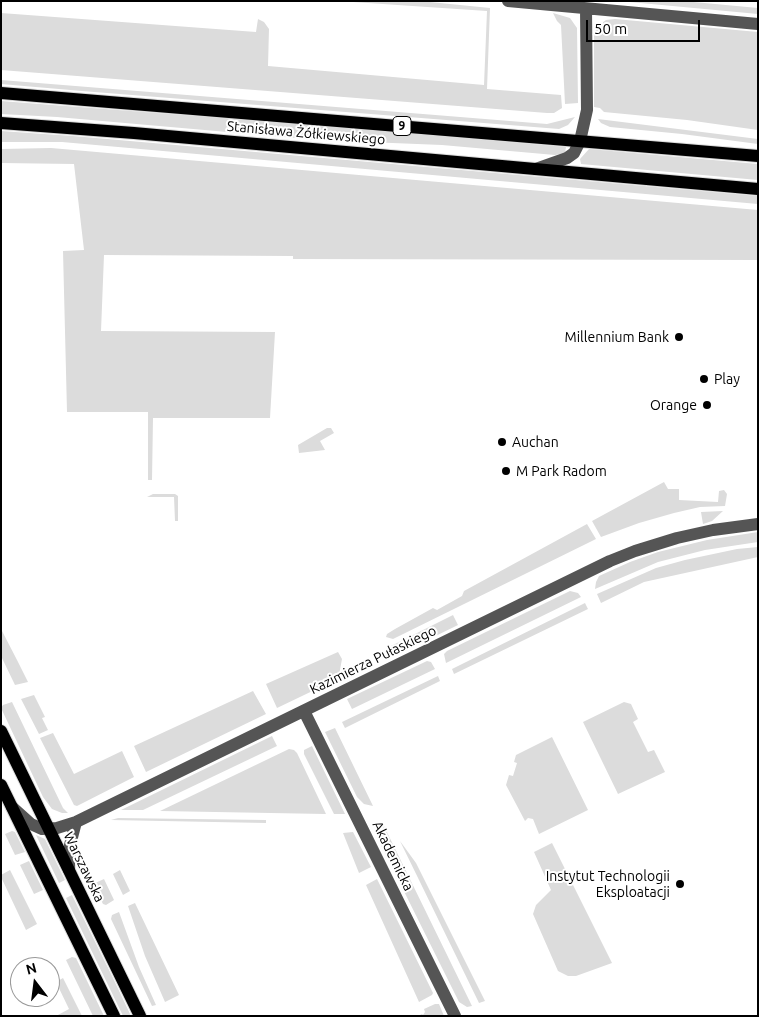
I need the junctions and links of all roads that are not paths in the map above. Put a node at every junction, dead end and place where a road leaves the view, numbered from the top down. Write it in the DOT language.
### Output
graph roads {
  1 [pos="508,1"];
  2 [pos="586,9"];
  3 [pos="758,24"];
  4 [pos="1,93"];
  5 [pos="1,123"];
  6 [pos="580,141"];
  7 [pos="758,156"];
  8 [pos="536,169"];
  9 [pos="758,189"];
  10 [pos="758,524"];
  11 [pos="304,710"];
  12 [pos="1,731"];
  13 [pos="1,785"];
  14 [pos="12,807"];
  15 [pos="76,822"];
  16 [pos="50,829"];
  17 [pos="69,870"];
  18 [pos="114,1016"];
  19 [pos="140,1016"];
  20 [pos="455,1016"];
  1 -- 2 [label="street"];
  2 -- 3 [label="street"];
  2 -- 6 [label="street"];
  4 -- 6 [label="main road, Stanisława Żółkiewskiego / 9"];
  5 -- 8 [label="main road, Stanisława Żółkiewskiego"];
  6 -- 7 [label="main road, Stanisława Żółkiewskiego / 9"];
  6 -- 8 [label="street"];
  8 -- 9 [label="main road, Stanisława Żółkiewskiego"];
  10 -- 11 [label="street, Kazimierza Pułaskiego"];
  11 -- 15 [label="street, Kazimierza Pułaskiego"];
  11 -- 20 [label="street, Akademicka"];
  12 -- 16 [label="main road, Warszawska"];
  13 -- 14 [label="main road"];
  14 -- 16 [label="street"];
  14 -- 18 [label="main road"];
  15 -- 16 [label="street, Kazimierza Pułaskiego"];
  15 -- 17 [label="street"];
  16 -- 17 [label="main road, Warszawska"];
  17 -- 19 [label="main road, Warszawska"];
}
